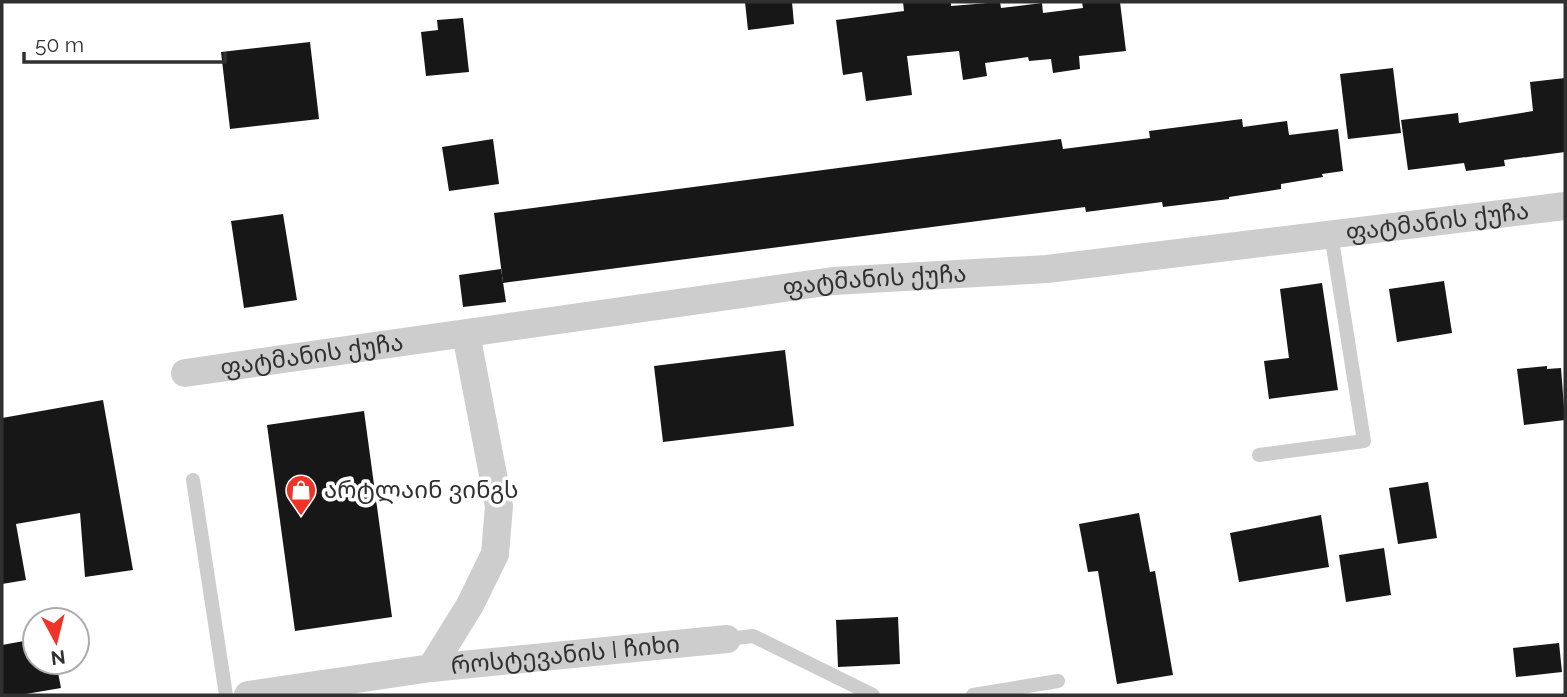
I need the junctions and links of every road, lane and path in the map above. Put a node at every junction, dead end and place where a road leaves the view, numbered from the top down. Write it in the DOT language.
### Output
graph roads {
  1 [pos="1565,206"];
  2 [pos="1331,234"];
  3 [pos="466,334"];
  4 [pos="185,373"];
  5 [pos="1259,456"];
  6 [pos="193,480"];
  7 [pos="727,639"];
  8 [pos="431,668"];
  9 [pos="1058,681"];
  10 [pos="226,695"];
  11 [pos="248,695"];
  12 [pos="873,695"];
  13 [pos="973,695"];
  1 -- 2 [label="street, ფატმანის ქუჩა"];
  2 -- 3 [label="street, ფატმანის ქუჩა"];
  2 -- 5 [label="lane"];
  3 -- 4 [label="street, ფატმანის ქუჩა"];
  3 -- 8 [label="street"];
  6 -- 10 [label="lane"];
  7 -- 8 [label="street, როსტევანის I ჩიხი"];
  7 -- 12 [label="lane, როსტევანის I ჩიხი"];
  8 -- 11 [label="street, როსტევანის I ჩიხი"];
  9 -- 13 [label="lane"];
}
